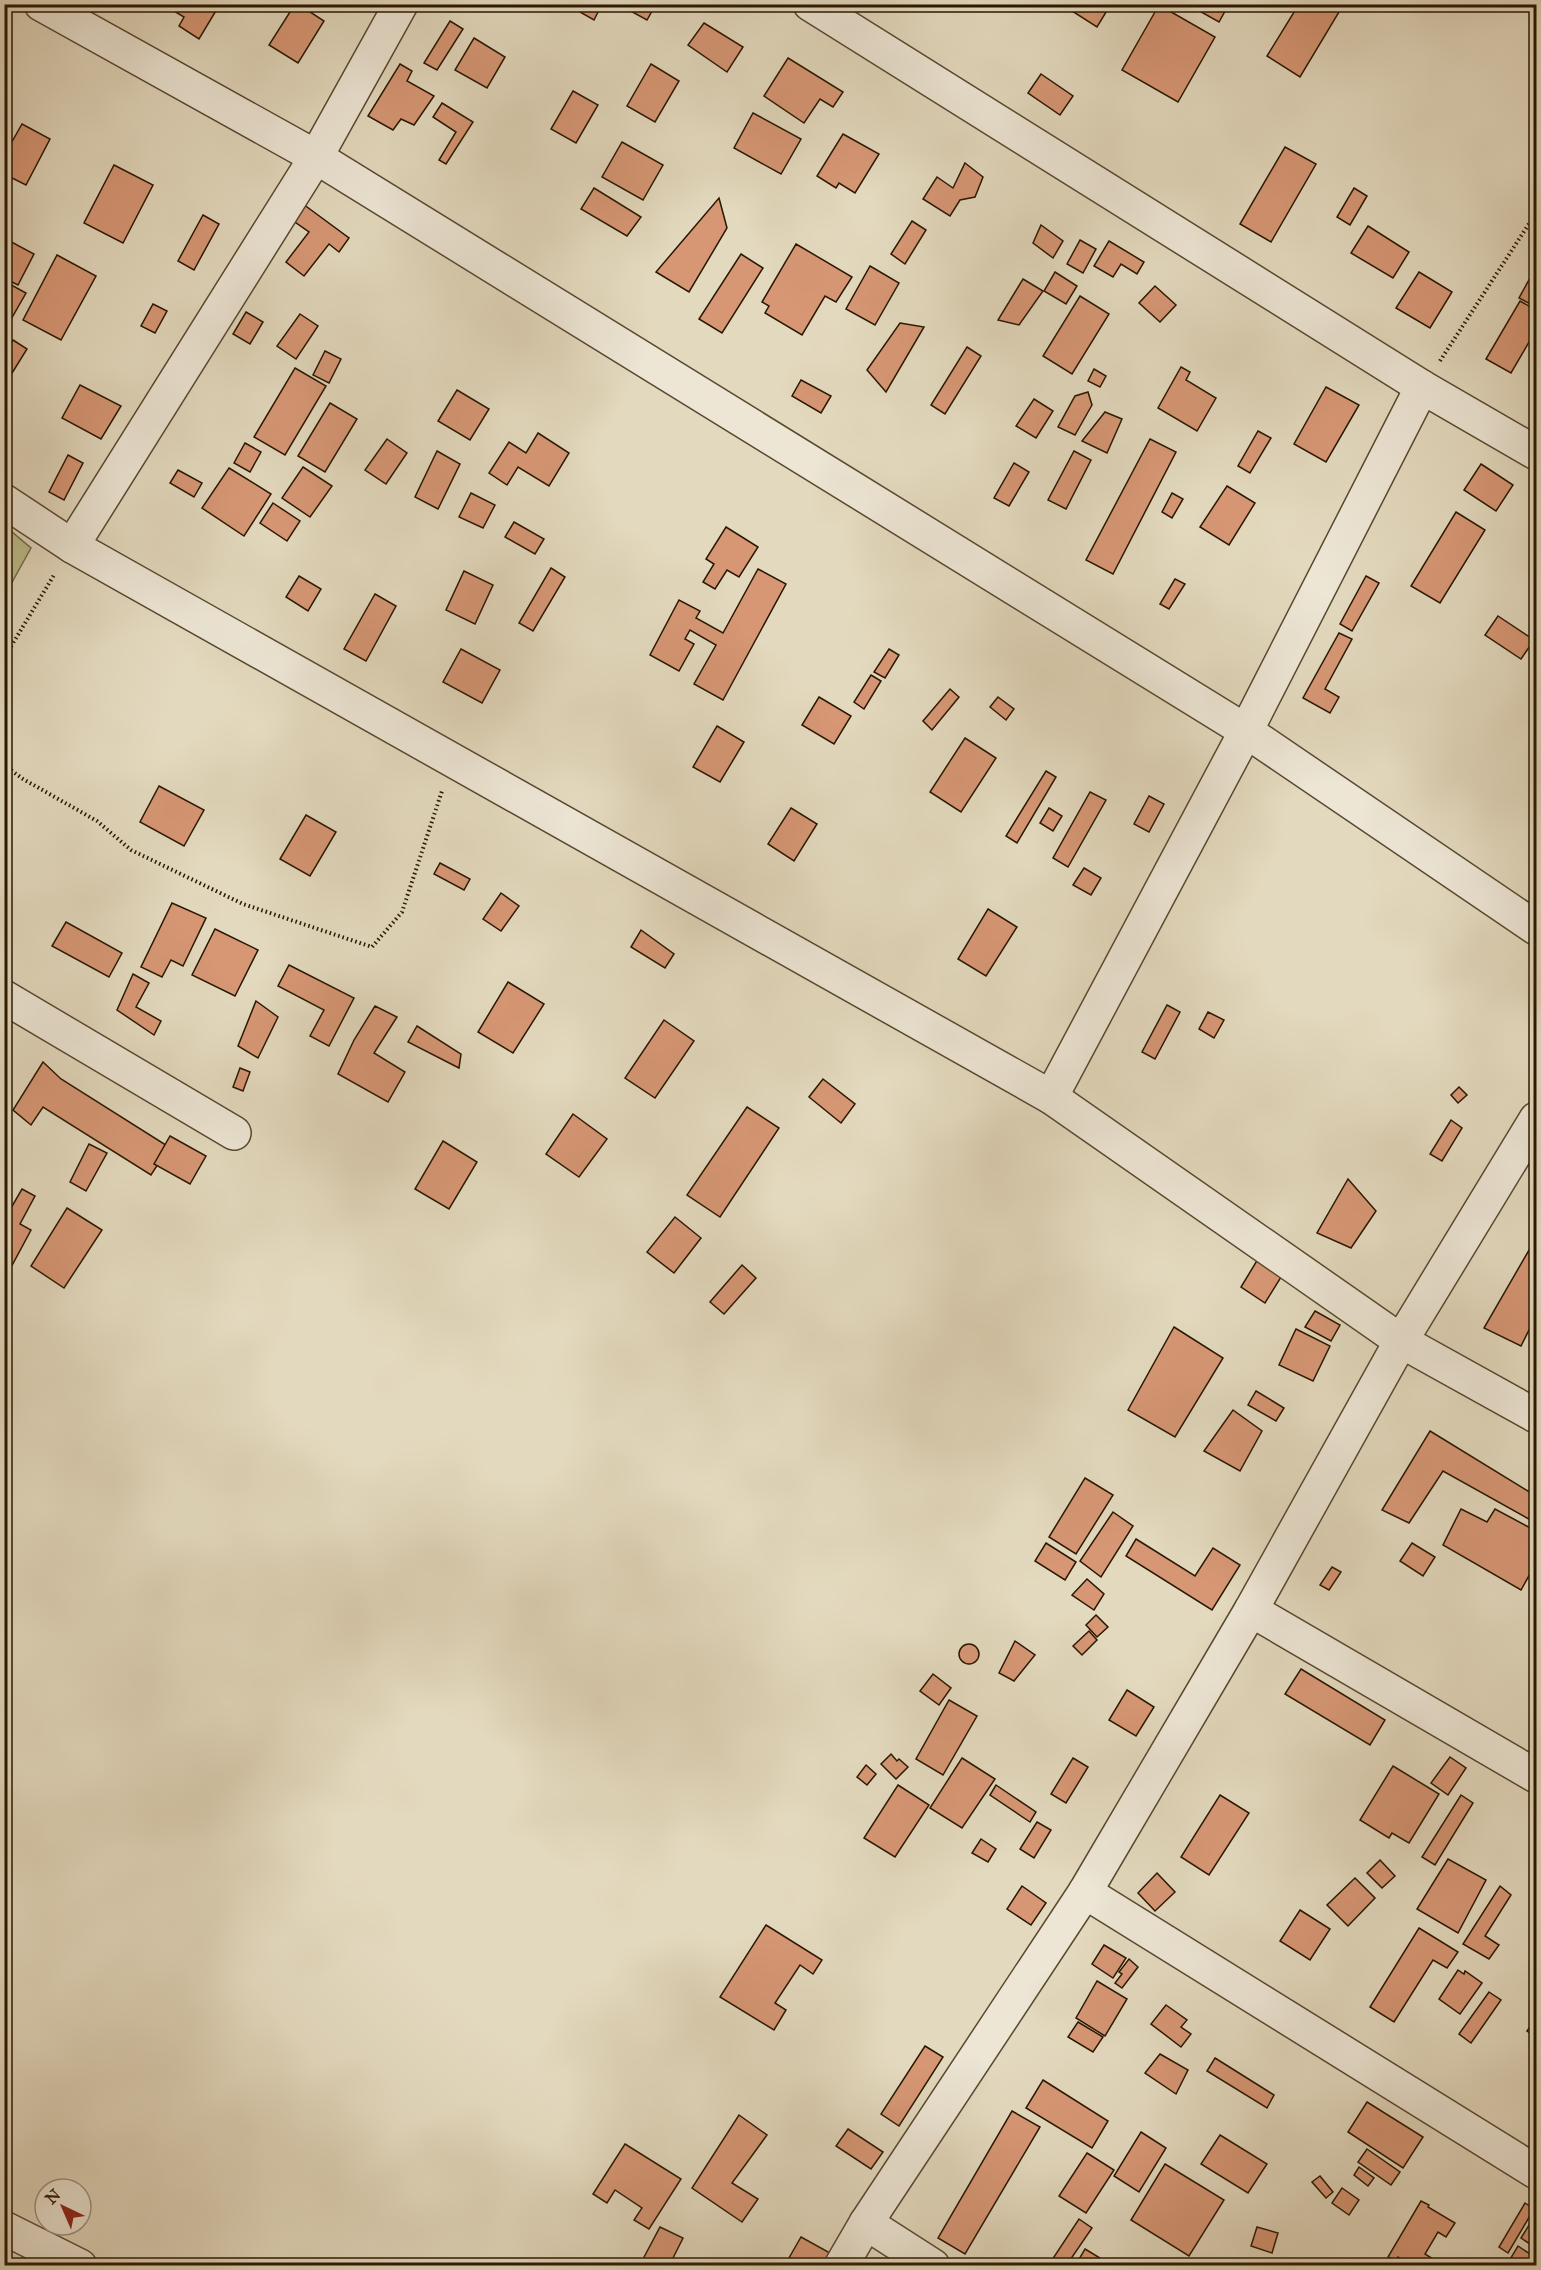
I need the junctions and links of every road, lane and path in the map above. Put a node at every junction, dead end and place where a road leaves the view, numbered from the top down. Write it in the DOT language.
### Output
graph roads {
  1 [pos="41,4"];
  2 [pos="401,4"];
  3 [pos="810,4"];
  4 [pos="316,157"];
  5 [pos="1536,213"];
  6 [pos="1422,387"];
  7 [pos="1536,453"];
  8 [pos="4,501"];
  9 [pos="72,546"];
  10 [pos="4,658"];
  11 [pos="1246,731"];
  12 [pos="451,762"];
  13 [pos="4,765"];
  14 [pos="1536,928"];
  15 [pos="4,997"];
  16 [pos="1051,1097"];
  17 [pos="1536,1119"];
  18 [pos="234,1133"];
  19 [pos="1401,1341"];
  20 [pos="1536,1416"];
  21 [pos="1251,1610"];
  22 [pos="1536,1776"];
  23 [pos="1085,1892"];
  24 [pos="1536,2172"];
  25 [pos="866,2223"];
  26 [pos="4,2228"];
  27 [pos="80,2265"];
  28 [pos="841,2265"];
  29 [pos="933,2265"];
  1 -- 4 [label="street"];
  2 -- 4 [label="street"];
  3 -- 6 [label="street"];
  4 -- 9 [label="street"];
  4 -- 11 [label="street"];
  5 -- 6 [label="path"];
  6 -- 7 [label="street"];
  6 -- 11 [label="street"];
  8 -- 9 [label="street"];
  9 -- 10 [label="path"];
  9 -- 12 [label="street"];
  11 -- 14 [label="street"];
  11 -- 16 [label="street"];
  12 -- 13 [label="path"];
  12 -- 16 [label="street"];
  15 -- 18 [label="street"];
  16 -- 19 [label="street"];
  17 -- 19 [label="street"];
  19 -- 20 [label="street"];
  19 -- 21 [label="street"];
  21 -- 22 [label="street"];
  21 -- 23 [label="street"];
  23 -- 24 [label="street"];
  23 -- 25 [label="street"];
  25 -- 28 [label="street"];
  25 -- 29 [label="street"];
  26 -- 27 [label="street"];
}
